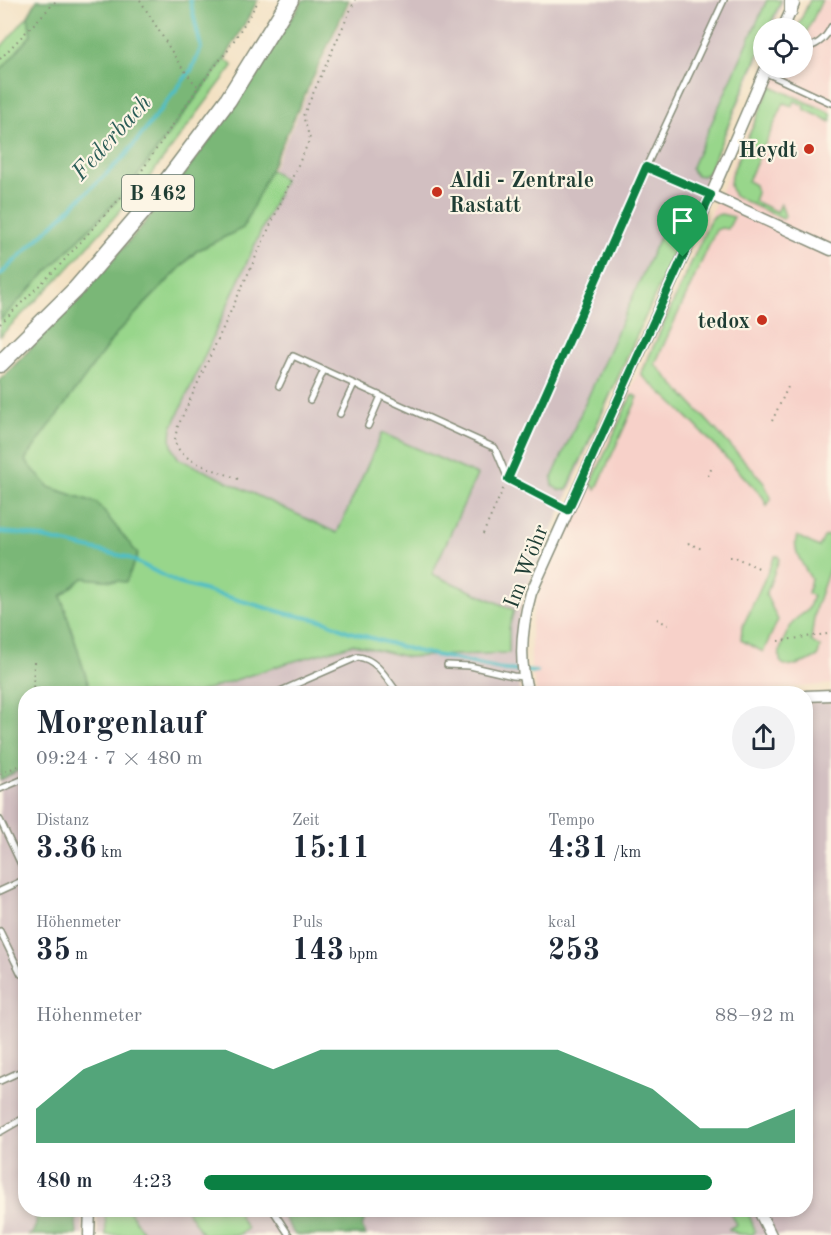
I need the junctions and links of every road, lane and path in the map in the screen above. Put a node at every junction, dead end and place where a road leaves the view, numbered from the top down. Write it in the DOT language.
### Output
graph roads {
  1 [pos="57,0"];
  2 [pos="140,0"];
  3 [pos="259,0"];
  4 [pos="290,0"];
  5 [pos="355,0"];
  6 [pos="724,0"];
  7 [pos="831,27"];
  8 [pos="813,47"];
  9 [pos="0,59"];
  10 [pos="762,78"];
  11 [pos="781,78"];
  12 [pos="198,86"];
  13 [pos="831,103"];
  14 [pos="646,167"];
  15 [pos="711,195"];
  16 [pos="830,249"];
  17 [pos="0,324"];
  18 [pos="0,364"];
  19 [pos="324,370"];
  20 [pos="354,384"];
  21 [pos="279,386"];
  22 [pos="788,387"];
  23 [pos="381,396"];
  24 [pos="310,400"];
  25 [pos="340,414"];
  26 [pos="772,421"];
  27 [pos="368,426"];
  28 [pos="713,465"];
  29 [pos="708,476"];
  30 [pos="238,479"];
  31 [pos="508,479"];
  32 [pos="568,510"];
  33 [pos="483,534"];
  34 [pos="688,543"];
  35 [pos="702,549"];
  36 [pos="729,557"];
  37 [pos="760,569"];
  38 [pos="657,619"];
  39 [pos="668,625"];
  40 [pos="827,634"];
  41 [pos="778,641"];
  42 [pos="33,662"];
  43 [pos="447,665"];
  44 [pos="524,677"];
  45 [pos="33,686"];
  46 [pos="292,686"];
  47 [pos="393,686"];
  48 [pos="526,686"];
  49 [pos="831,695"];
  50 [pos="813,696"];
  51 [pos="18,766"];
  52 [pos="0,774"];
  53 [pos="18,781"];
  54 [pos="0,789"];
  55 [pos="0,820"];
  56 [pos="18,859"];
  57 [pos="18,881"];
  58 [pos="0,891"];
  59 [pos="0,931"];
  60 [pos="18,968"];
  61 [pos="18,1073"];
  62 [pos="0,1081"];
  63 [pos="18,1122"];
  64 [pos="0,1132"];
  65 [pos="90,1217"];
  66 [pos="277,1217"];
  67 [pos="762,1217"];
  68 [pos="769,1234"];
  69 [pos="89,1235"];
  70 [pos="289,1235"];
  1 -- 9 [label="path"];
  2 -- 12 [label="path"];
  3 -- 12 [label="path"];
  4 -- 18 [label="main road, B 462"];
  5 -- 30 [label="path"];
  6 -- 14 [label="lane"];
  7 -- 8 [label="lane"];
  10 -- 15 [label="street, Im Wöhr"];
  11 -- 13 [label="lane"];
  12 -- 17 [label="path"];
  14 -- 15 [label="lane"];
  14 -- 31 [label="lane"];
  15 -- 16 [label="street"];
  15 -- 32 [label="street, Im Wöhr"];
  19 -- 20 [label="lane"];
  19 -- 21 [label="lane"];
  19 -- 24 [label="lane"];
  20 -- 23 [label="lane"];
  20 -- 25 [label="lane"];
  22 -- 26 [label="path"];
  23 -- 27 [label="lane"];
  23 -- 31 [label="lane"];
  28 -- 29 [label="path"];
  31 -- 32 [label="lane"];
  31 -- 33 [label="path"];
  32 -- 44 [label="street, Im Wöhr"];
  34 -- 35 [label="path"];
  36 -- 37 [label="path"];
  38 -- 39 [label="path"];
  40 -- 41 [label="path"];
  42 -- 45 [label="path"];
  43 -- 44 [label="lane"];
  44 -- 48 [label="street, Im Wöhr"];
  46 -- 47 [label="lane"];
  49 -- 50 [label="street"];
  51 -- 52 [label="path"];
  53 -- 54 [label="lane"];
  55 -- 56 [label="lane"];
  57 -- 58 [label="lane"];
  59 -- 60 [label="lane"];
  61 -- 62 [label="lane"];
  63 -- 64 [label="lane"];
  65 -- 69 [label="street"];
  66 -- 70 [label="lane"];
  67 -- 68 [label="street"];
}
